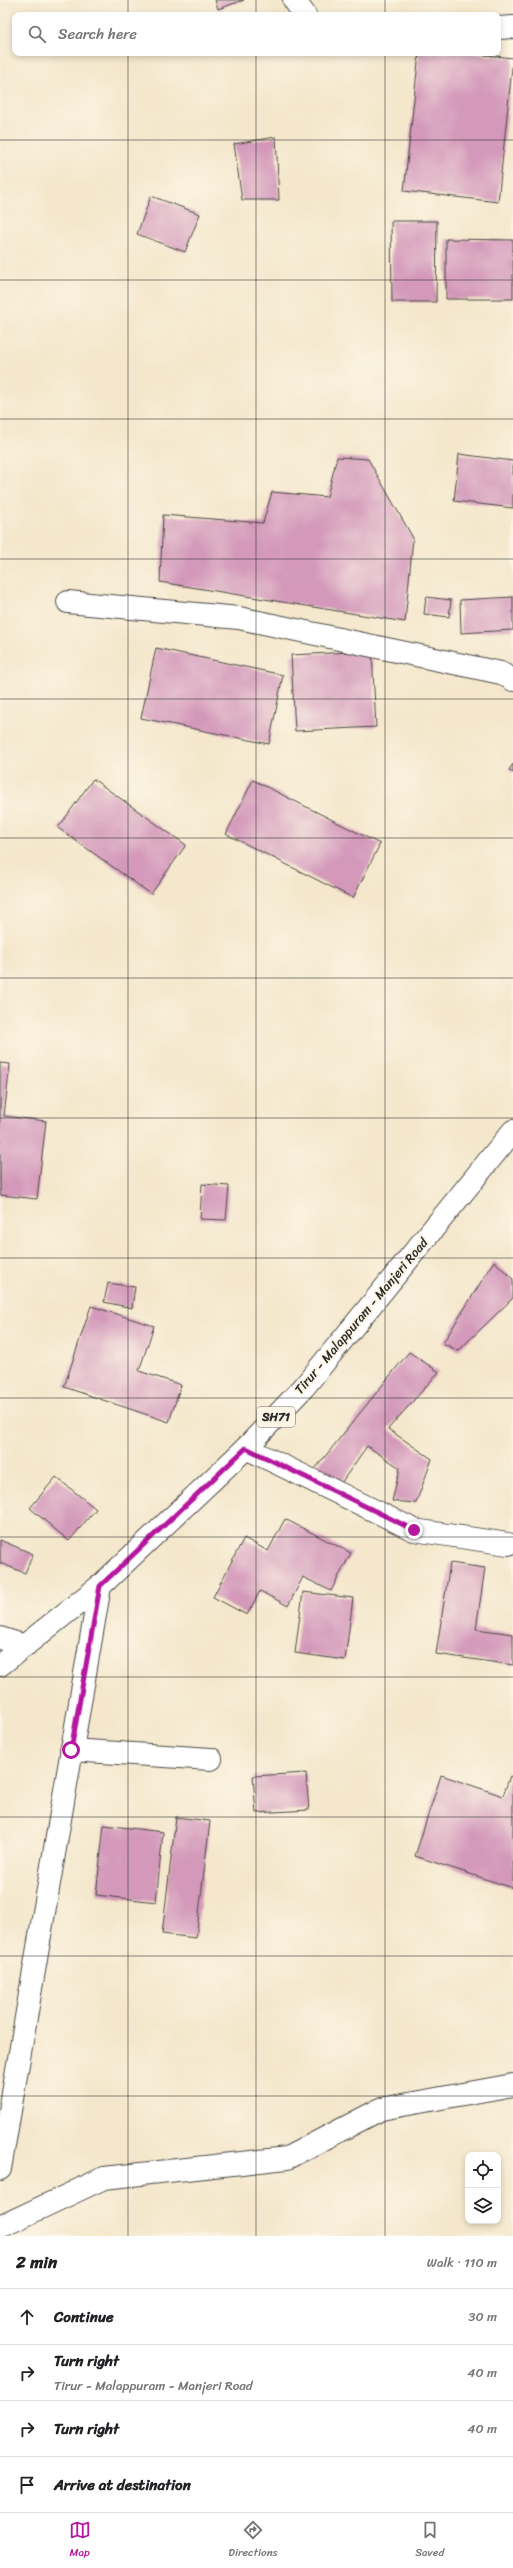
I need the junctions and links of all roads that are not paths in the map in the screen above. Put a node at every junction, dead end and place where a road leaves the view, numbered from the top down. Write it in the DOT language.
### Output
graph roads {
  1 [pos="294,0"];
  2 [pos="303,12"];
  3 [pos="513,27"];
  4 [pos="501,28"];
  5 [pos="68,602"];
  6 [pos="513,680"];
  7 [pos="513,1131"];
  8 [pos="246,1448"];
  9 [pos="508,1544"];
  10 [pos="100,1586"];
  11 [pos="0,1638"];
  12 [pos="25,1646"];
  13 [pos="0,1665"];
  14 [pos="71,1750"];
  15 [pos="211,1759"];
  16 [pos="513,2085"];
  17 [pos="0,2169"];
  18 [pos="0,2227"];
  1 -- 2 [label="street"];
  3 -- 4 [label="street"];
  5 -- 6 [label="street"];
  7 -- 8 [label="street, Tirur - Malappuram - Manjeri Road / SH71"];
  8 -- 9 [label="street"];
  8 -- 10 [label="street, Tirur - Malappuram - Manjeri Road / SH71"];
  10 -- 12 [label="street, Tirur - Malappuram - Manjeri Road / SH71"];
  10 -- 14 [label="street"];
  11 -- 12 [label="street"];
  12 -- 13 [label="street, Tirur - Malappuram - Manjeri Road / SH71"];
  14 -- 15 [label="street"];
  14 -- 17 [label="street"];
  16 -- 18 [label="street"];
}
